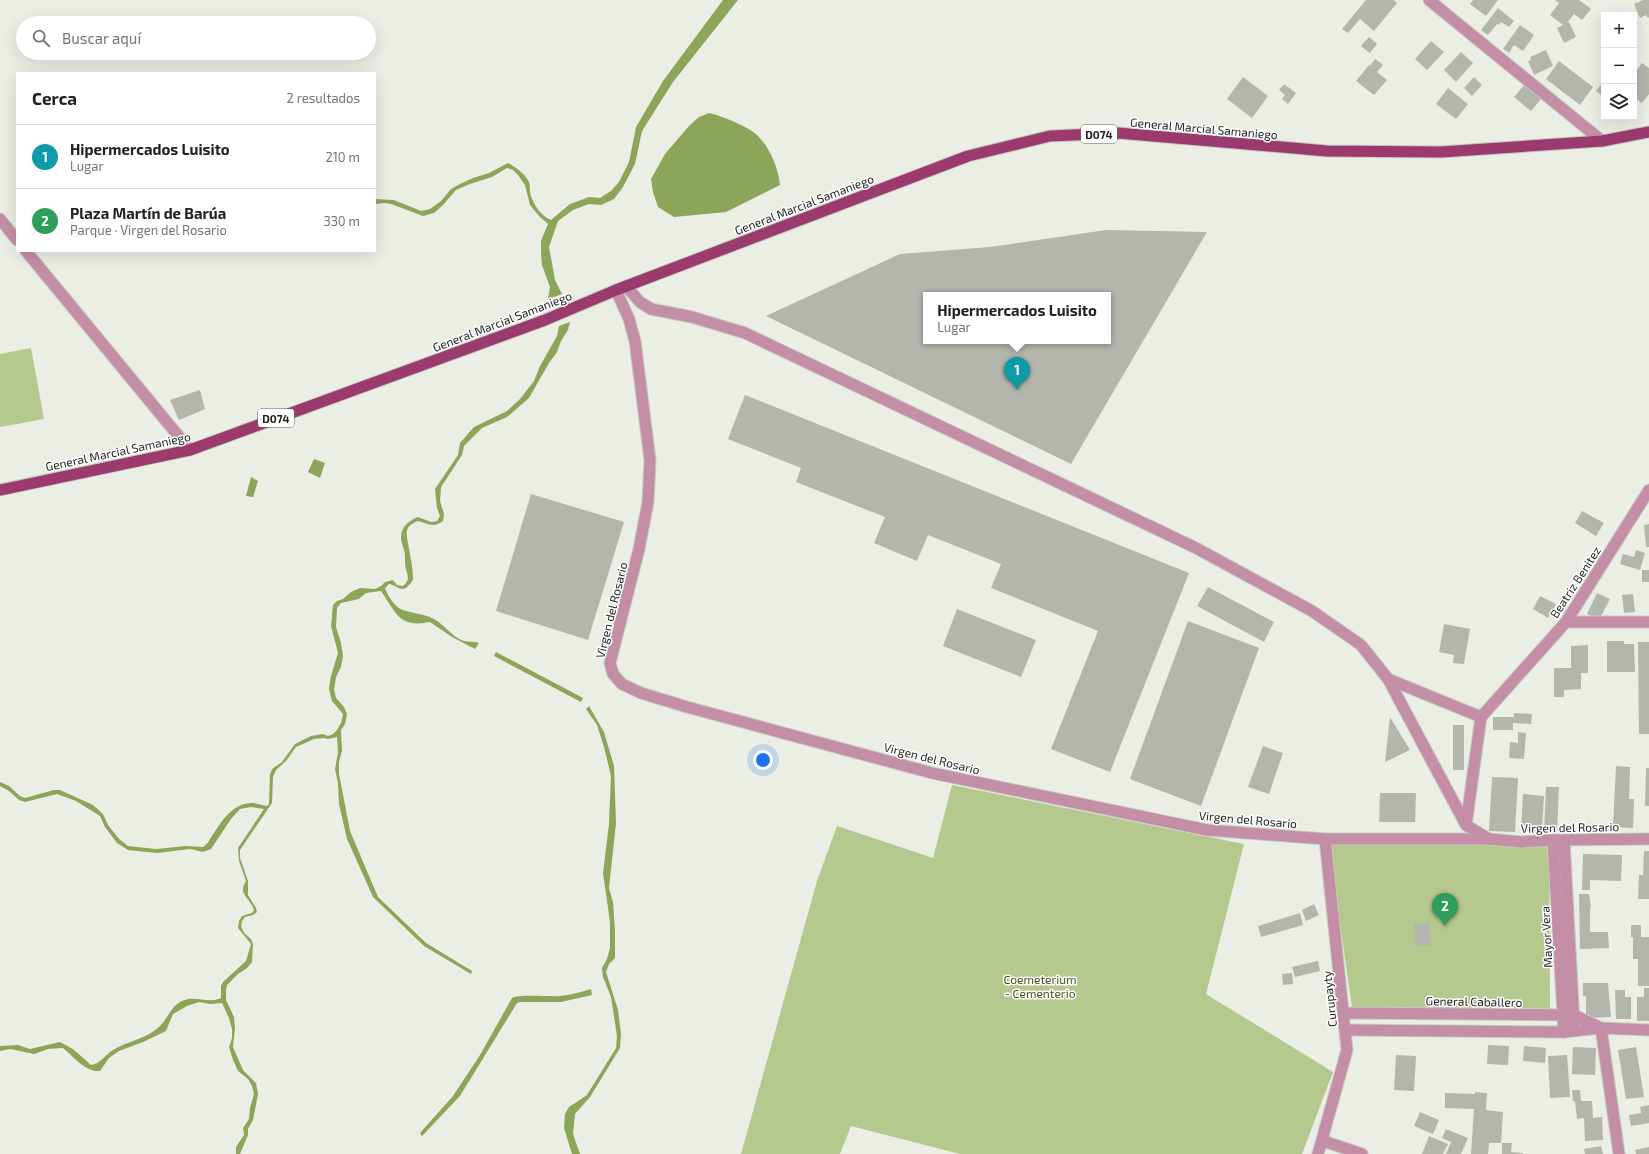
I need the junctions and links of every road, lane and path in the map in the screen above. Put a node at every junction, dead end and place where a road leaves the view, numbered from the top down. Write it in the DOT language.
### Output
graph roads {
  1 [pos="1429,0"];
  2 [pos="1649,132"];
  3 [pos="1602,141"];
  4 [pos="0,219"];
  5 [pos="16,239"];
  6 [pos="27,252"];
  7 [pos="626,286"];
  8 [pos="616,290"];
  9 [pos="190,450"];
  10 [pos="0,490"];
  11 [pos="1649,490"];
  12 [pos="1566,622"];
  13 [pos="1649,622"];
  14 [pos="1388,679"];
  15 [pos="1481,717"];
  16 [pos="1466,825"];
  17 [pos="1326,839"];
  18 [pos="1489,839"];
  19 [pos="1649,839"];
  20 [pos="1559,840"];
  21 [pos="1344,1013"];
  22 [pos="1568,1015"];
  23 [pos="1601,1028"];
  24 [pos="1346,1030"];
  25 [pos="1649,1030"];
  26 [pos="1569,1032"];
  27 [pos="1323,1141"];
  28 [pos="1318,1154"];
  29 [pos="1362,1154"];
  30 [pos="1619,1154"];
  1 -- 3 [label="street"];
  2 -- 3 [label="main road, General Marcial Samaniego / D074"];
  3 -- 7 [label="main road, General Marcial Samaniego / D074"];
  4 -- 5 [label="street"];
  6 -- 9 [label="street"];
  7 -- 8 [label="main road, General Marcial Samaniego / D074"];
  7 -- 14 [label="street"];
  8 -- 9 [label="main road, General Marcial Samaniego / D074"];
  8 -- 17 [label="street, Virgen del Rosario"];
  9 -- 10 [label="main road, General Marcial Samaniego / D074"];
  11 -- 12 [label="street, Beatriz Benitez"];
  12 -- 13 [label="street"];
  12 -- 15 [label="street, Beatriz Benitez"];
  14 -- 15 [label="street"];
  14 -- 16 [label="street"];
  15 -- 16 [label="street"];
  16 -- 18 [label="street"];
  17 -- 18 [label="street, Virgen del Rosario"];
  17 -- 21 [label="street, Curupayty"];
  18 -- 20 [label="street, Virgen del Rosario"];
  19 -- 20 [label="street, Virgen del Rosario"];
  20 -- 22 [label="street, Mayor Vera"];
  21 -- 22 [label="street, General Caballero"];
  21 -- 24 [label="street, Curupayty"];
  22 -- 23 [label="street, General Caballero"];
  22 -- 26 [label="street, Mayor Vera"];
  23 -- 25 [label="street, General Caballero"];
  23 -- 26 [label="street, General Caballero"];
  23 -- 30 [label="street"];
  24 -- 26 [label="street, General Caballero"];
  24 -- 27 [label="street, Curupayty"];
  27 -- 28 [label="street, Curupayty"];
  27 -- 29 [label="street"];
}
